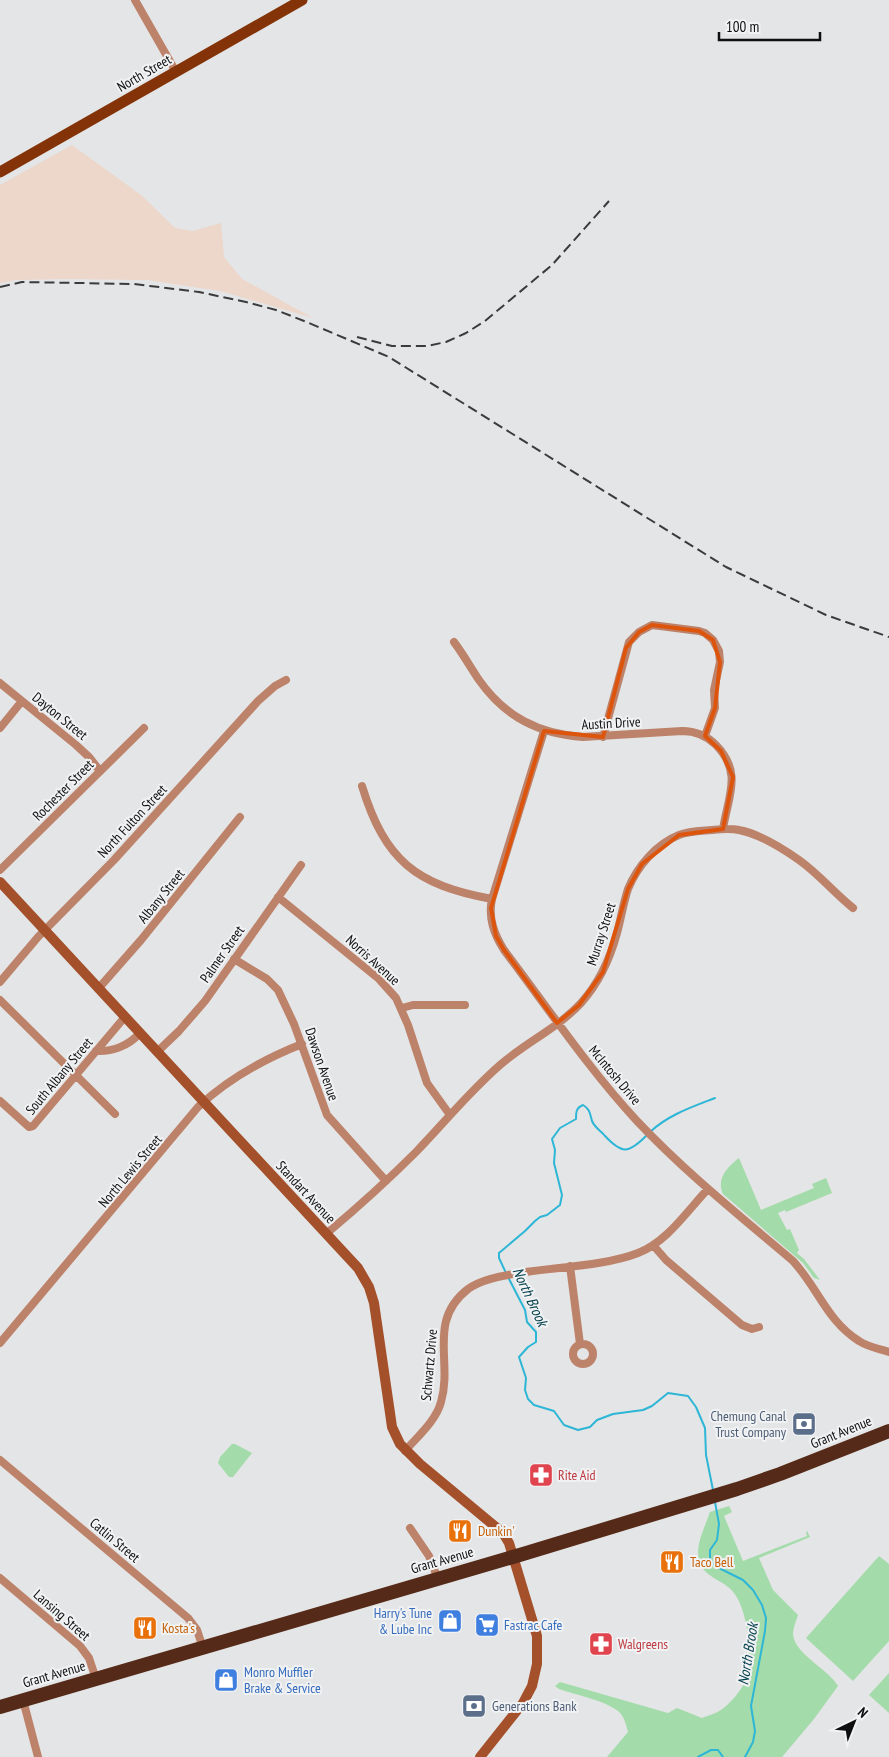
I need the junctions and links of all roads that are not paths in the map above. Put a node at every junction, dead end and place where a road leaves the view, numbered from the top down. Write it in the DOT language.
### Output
graph roads {
  1 [pos="135,0"];
  2 [pos="302,0"];
  3 [pos="176,72"];
  4 [pos="0,172"];
  5 [pos="454,642"];
  6 [pos="286,680"];
  7 [pos="0,683"];
  8 [pos="22,702"];
  9 [pos="0,728"];
  10 [pos="144,728"];
  11 [pos="544,731"];
  12 [pos="705,736"];
  13 [pos="603,737"];
  14 [pos="100,771"];
  15 [pos="362,786"];
  16 [pos="240,817"];
  17 [pos="724,829"];
  18 [pos="301,866"];
  19 [pos="0,870"];
  20 [pos="0,882"];
  21 [pos="278,897"];
  22 [pos="492,899"];
  23 [pos="853,908"];
  24 [pos="44,930"];
  25 [pos="234,959"];
  26 [pos="0,982"];
  27 [pos="98,989"];
  28 [pos="0,1000"];
  29 [pos="465,1005"];
  30 [pos="402,1008"];
  31 [pos="124,1018"];
  32 [pos="557,1023"];
  33 [pos="140,1034"];
  34 [pos="302,1044"];
  35 [pos="96,1051"];
  36 [pos="157,1052"];
  37 [pos="75,1076"];
  38 [pos="0,1101"];
  39 [pos="204,1102"];
  40 [pos="115,1114"];
  41 [pos="450,1115"];
  42 [pos="386,1181"];
  43 [pos="708,1189"];
  44 [pos="326,1234"];
  45 [pos="653,1245"];
  46 [pos="570,1266"];
  47 [pos="758,1326"];
  48 [pos="0,1343"];
  49 [pos="580,1344"];
  50 [pos="889,1352"];
  51 [pos="889,1431"];
  52 [pos="405,1451"];
  53 [pos="0,1460"];
  54 [pos="410,1528"];
  55 [pos="514,1556"];
  56 [pos="0,1578"];
  57 [pos="438,1578"];
  58 [pos="203,1648"];
  59 [pos="96,1679"];
  60 [pos="23,1700"];
  61 [pos="0,1707"];
  62 [pos="38,1757"];
  63 [pos="480,1757"];
  1 -- 3 [label="street"];
  2 -- 3 [label="main road, North Street"];
  3 -- 4 [label="main road, North Street"];
  5 -- 11 [label="street, Austin Drive"];
  6 -- 24 [label="street, North Fulton Street"];
  7 -- 8 [label="street, Dayton Street"];
  8 -- 9 [label="street"];
  8 -- 14 [label="street, Dayton Street"];
  10 -- 14 [label="street, Rochester Street"];
  11 -- 13 [label="street, Austin Drive"];
  11 -- 22 [label="street, McIntosh Drive"];
  12 -- 13 [label="street, Austin Drive"];
  12 -- 13 [label="street"];
  12 -- 17 [label="street"];
  14 -- 19 [label="street, Rochester Street"];
  15 -- 22 [label="street"];
  16 -- 27 [label="street, Albany Street"];
  17 -- 23 [label="street, Murray Street"];
  17 -- 32 [label="street, Murray Street"];
  18 -- 21 [label="street, Palmer Street"];
  20 -- 24 [label="street, Standart Avenue"];
  21 -- 25 [label="street, Palmer Street"];
  21 -- 30 [label="street, Norris Avenue"];
  22 -- 32 [label="street, McIntosh Drive"];
  24 -- 26 [label="street, North Fulton Street"];
  24 -- 27 [label="street, Standart Avenue"];
  25 -- 34 [label="street, Dawson Avenue"];
  25 -- 36 [label="street, Palmer Street"];
  27 -- 31 [label="street, Standart Avenue"];
  28 -- 37 [label="street"];
  29 -- 30 [label="street"];
  30 -- 41 [label="street, Norris Avenue"];
  31 -- 33 [label="street, Standart Avenue"];
  31 -- 35 [label="street, South Albany Street"];
  32 -- 41 [label="street, Murray Street"];
  32 -- 43 [label="street, McIntosh Drive"];
  33 -- 35 [label="street"];
  33 -- 36 [label="street, Standart Avenue"];
  34 -- 39 [label="street, North Lewis Street"];
  34 -- 42 [label="street, Dawson Avenue"];
  35 -- 37 [label="street, South Albany Street"];
  36 -- 39 [label="street, Standart Avenue"];
  37 -- 38 [label="street, South Albany Street"];
  37 -- 40 [label="street"];
  39 -- 44 [label="street, Standart Avenue"];
  39 -- 48 [label="street, North Lewis Street"];
  41 -- 42 [label="street, Murray Street"];
  42 -- 44 [label="street, Murray Street"];
  43 -- 45 [label="street, Schwartz Drive"];
  43 -- 50 [label="street, McIntosh Drive"];
  44 -- 52 [label="street, Standart Avenue"];
  45 -- 46 [label="street, Schwartz Drive"];
  45 -- 47 [label="street"];
  46 -- 49 [label="street"];
  46 -- 52 [label="street, Schwartz Drive"];
  51 -- 55 [label="highway, Grant Avenue"];
  52 -- 55 [label="street, Standart Avenue"];
  53 -- 58 [label="street, Catlin Street"];
  54 -- 57 [label="street"];
  55 -- 57 [label="highway, Grant Avenue"];
  55 -- 63 [label="street, Standart Avenue"];
  56 -- 59 [label="street, Lansing Street"];
  57 -- 58 [label="highway, Grant Avenue"];
  58 -- 59 [label="highway, Grant Avenue"];
  59 -- 60 [label="highway, Grant Avenue"];
  60 -- 61 [label="highway, Grant Avenue"];
  60 -- 62 [label="street"];
}
